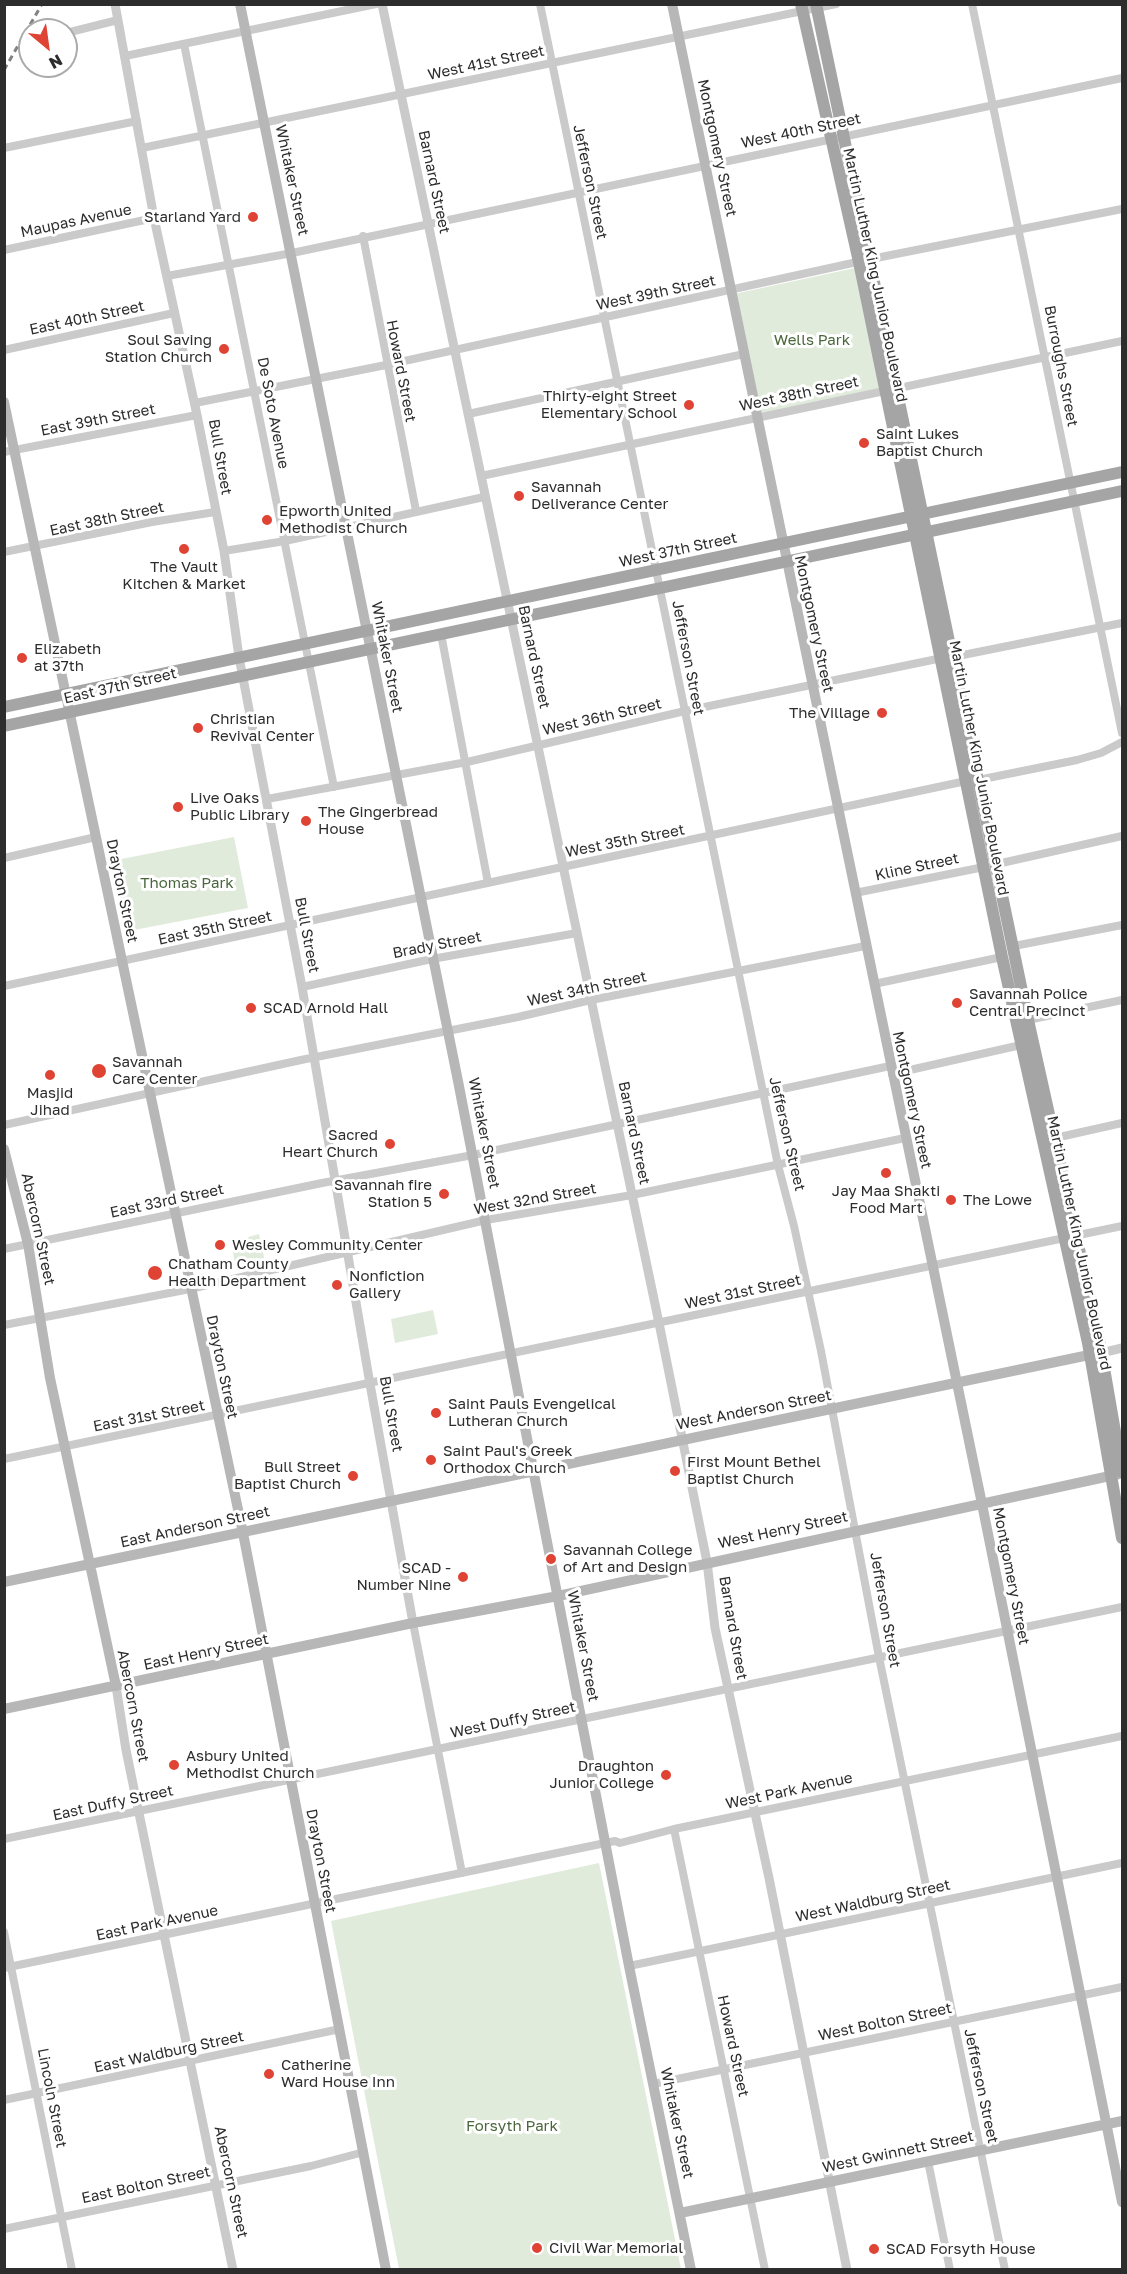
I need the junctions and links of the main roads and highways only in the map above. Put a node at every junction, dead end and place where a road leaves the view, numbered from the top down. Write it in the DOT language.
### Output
graph roads {
  1 [pos="240,4"];
  2 [pos="672,4"];
  3 [pos="816,7"];
  4 [pos="802,8"];
  5 [pos="865,261"];
  6 [pos="4,402"];
  7 [pos="10,451"];
  8 [pos="1122,472"];
  9 [pos="1122,491"];
  10 [pos="916,514"];
  11 [pos="920,534"];
  12 [pos="782,544"];
  13 [pos="785,561"];
  14 [pos="367,630"];
  15 [pos="370,649"];
  16 [pos="239,657"];
  17 [pos="66,696"];
  18 [pos="4,707"];
  19 [pos="69,713"];
  20 [pos="4,726"];
  21 [pos="972,781"];
  22 [pos="4,1149"];
  23 [pos="1069,1237"];
  24 [pos="1095,1354"];
  25 [pos="955,1383"];
  26 [pos="534,1473"];
  27 [pos="1122,1473"];
  28 [pos="1110,1477"];
  29 [pos="391,1501"];
  30 [pos="982,1504"];
  31 [pos="243,1533"];
  32 [pos="1122,1538"];
  33 [pos="88,1565"];
  34 [pos="4,1582"];
  35 [pos="558,1596"];
  36 [pos="413,1623"];
  37 [pos="266,1656"];
  38 [pos="116,1686"];
  39 [pos="4,1709"];
  40 [pos="1122,2121"];
  41 [pos="1107,2124"];
  42 [pos="1122,2202"];
  43 [pos="680,2213"];
  44 [pos="386,2270"];
  45 [pos="691,2270"];
  1 -- 14 [label="main road, Whitaker Street"];
  2 -- 12 [label="main road, Montgomery Street"];
  3 -- 5 [label="main road, Martin Luther King Junior Boulevard"];
  4 -- 5 [label="main road, Martin Luther King Junior Boulevard"];
  5 -- 10 [label="main road, Martin Luther King Junior Boulevard"];
  6 -- 7 [label="main road, Drayton Street"];
  7 -- 17 [label="main road, Drayton Street"];
  8 -- 10 [label="main road, West 37th Street"];
  9 -- 11 [label="main road"];
  10 -- 11 [label="main road, Martin Luther King Junior Boulevard"];
  10 -- 12 [label="main road, West 37th Street"];
  11 -- 13 [label="main road"];
  11 -- 21 [label="main road, Martin Luther King Junior Boulevard"];
  12 -- 13 [label="main road, Montgomery Street"];
  12 -- 14 [label="main road, West 37th Street"];
  13 -- 15 [label="main road"];
  13 -- 25 [label="main road, Montgomery Street"];
  14 -- 15 [label="main road, Whitaker Street"];
  14 -- 16 [label="main road, West 37th Street"];
  15 -- 19 [label="main road, East 37th Street"];
  15 -- 26 [label="main road, Whitaker Street"];
  16 -- 17 [label="main road, East 37th Street"];
  17 -- 18 [label="main road, East 37th Street"];
  17 -- 19 [label="main road, Drayton Street"];
  19 -- 20 [label="main road, East 37th Street"];
  19 -- 31 [label="main road, Drayton Street"];
  21 -- 23 [label="main road, Martin Luther King Junior Boulevard"];
  21 -- 23 [label="main road, Martin Luther King Junior Boulevard"];
  22 -- 33 [label="main road, Abercorn Street"];
  23 -- 24 [label="main road, Martin Luther King Junior Boulevard"];
  24 -- 25 [label="main road, West Anderson Street"];
  24 -- 27 [label="main road, Martin Luther King Junior Boulevard"];
  24 -- 28 [label="main road, Martin Luther King Junior Boulevard"];
  25 -- 26 [label="main road, West Anderson Street"];
  25 -- 30 [label="main road, Montgomery Street"];
  26 -- 29 [label="main road, West Anderson Street"];
  26 -- 35 [label="main road, Whitaker Street"];
  27 -- 28 [label="main road, West Henry Street"];
  28 -- 30 [label="main road, West Henry Street"];
  28 -- 32 [label="main road, Martin Luther King Junior Boulevard"];
  29 -- 31 [label="main road, East Anderson Street"];
  30 -- 35 [label="main road, West Henry Street"];
  30 -- 41 [label="main road, Montgomery Street"];
  31 -- 33 [label="main road, East Anderson Street"];
  31 -- 37 [label="main road, Drayton Street"];
  33 -- 34 [label="main road, East Anderson Street"];
  33 -- 38 [label="main road, Abercorn Street"];
  35 -- 36 [label="main road, West Henry Street"];
  35 -- 43 [label="main road, Whitaker Street"];
  36 -- 37 [label="main road, East Henry Street"];
  37 -- 38 [label="main road, East Henry Street"];
  37 -- 44 [label="main road, Drayton Street"];
  38 -- 39 [label="main road, East Henry Street"];
  40 -- 41 [label="main road, West Gwinnett Street"];
  41 -- 42 [label="main road, Montgomery Street"];
  41 -- 43 [label="main road, West Gwinnett Street"];
  43 -- 45 [label="main road, Whitaker Street"];
}
